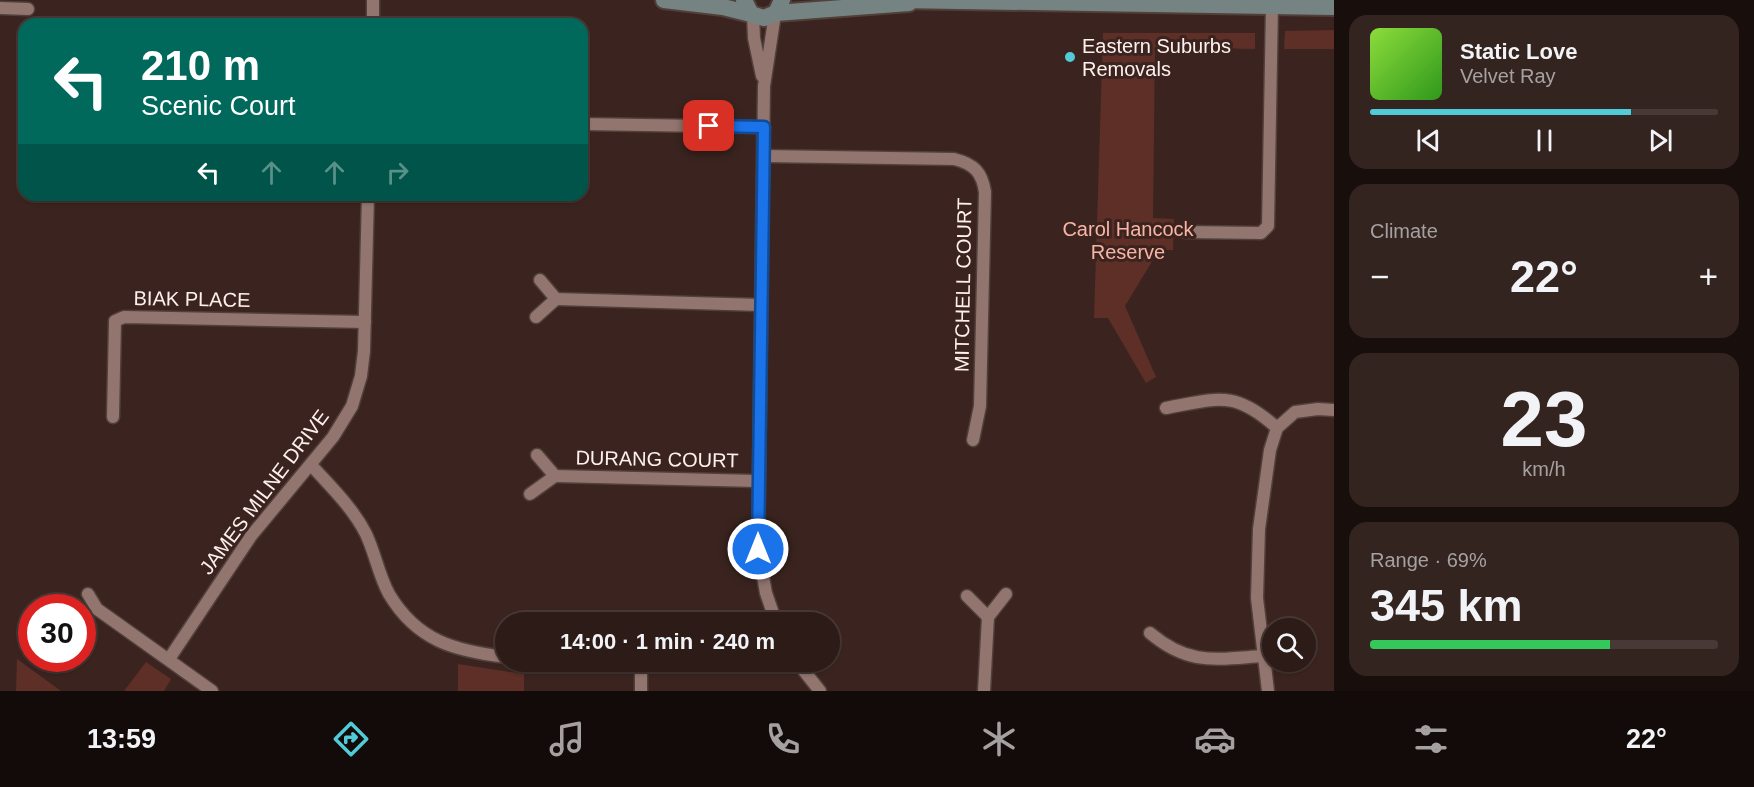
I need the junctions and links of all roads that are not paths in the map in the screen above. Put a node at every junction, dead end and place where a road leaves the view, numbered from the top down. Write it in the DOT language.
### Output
graph roads {
  1 [pos="373,0"];
  2 [pos="664,0"];
  3 [pos="900,0"];
  4 [pos="931,2"];
  5 [pos="1272,5"];
  6 [pos="1334,7"];
  7 [pos="0,8"];
  8 [pos="28,9"];
  9 [pos="777,9"];
  10 [pos="749,10"];
  11 [pos="373,18"];
  12 [pos="764,86"];
  13 [pos="588,124"];
  14 [pos="764,127"];
  15 [pos="764,156"];
  16 [pos="368,201"];
  17 [pos="1185,232"];
  18 [pos="540,280"];
  19 [pos="556,299"];
  20 [pos="761,305"];
  21 [pos="536,317"];
  22 [pos="365,322"];
  23 [pos="1166,408"];
  24 [pos="1334,411"];
  25 [pos="113,417"];
  26 [pos="1277,429"];
  27 [pos="973,440"];
  28 [pos="537,455"];
  29 [pos="312,466"];
  30 [pos="555,477"];
  31 [pos="757,481"];
  32 [pos="530,494"];
  33 [pos="1006,594"];
  34 [pos="968,597"];
  35 [pos="96,607"];
  36 [pos="772,612"];
  37 [pos="988,617"];
  38 [pos="1150,633"];
  39 [pos="1262,646"];
  40 [pos="495,655"];
  41 [pos="1262,656"];
  42 [pos="169,659"];
  43 [pos="641,672"];
  44 [pos="805,672"];
  45 [pos="1265,672"];
  46 [pos="212,691"];
  47 [pos="641,691"];
  48 [pos="820,691"];
  49 [pos="984,691"];
  50 [pos="1268,691"];
  1 -- 11 [label="street"];
  2 -- 10 [label="main road"];
  3 -- 4 [label="main road"];
  4 -- 5 [label="main road"];
  4 -- 9 [label="main road"];
  5 -- 6 [label="main road"];
  5 -- 17 [label="street"];
  7 -- 8 [label="street"];
  9 -- 10 [label="main road"];
  9 -- 12 [label="street"];
  10 -- 12 [label="street"];
  12 -- 14 [label="street"];
  13 -- 14 [label="street"];
  14 -- 15 [label="street"];
  15 -- 20 [label="street"];
  15 -- 27 [label="street, MITCHELL COURT"];
  16 -- 22 [label="street, JAMES MILNE DRIVE"];
  18 -- 19 [label="street"];
  19 -- 20 [label="street"];
  19 -- 21 [label="street"];
  20 -- 31 [label="street"];
  22 -- 25 [label="street, BIAK PLACE"];
  22 -- 29 [label="street, JAMES MILNE DRIVE"];
  23 -- 26 [label="street"];
  24 -- 26 [label="street"];
  26 -- 39 [label="street"];
  28 -- 30 [label="street, DURANG COURT"];
  29 -- 40 [label="street"];
  29 -- 42 [label="street, JAMES MILNE DRIVE"];
  30 -- 31 [label="street, DURANG COURT"];
  30 -- 32 [label="street, DURANG COURT"];
  31 -- 36 [label="street"];
  33 -- 37 [label="street"];
  34 -- 37 [label="street"];
  35 -- 42 [label="street"];
  37 -- 49 [label="street"];
  38 -- 41 [label="street"];
  42 -- 46 [label="street"];
  43 -- 47 [label="street"];
  44 -- 48 [label="street"];
  45 -- 50 [label="street"];
}
